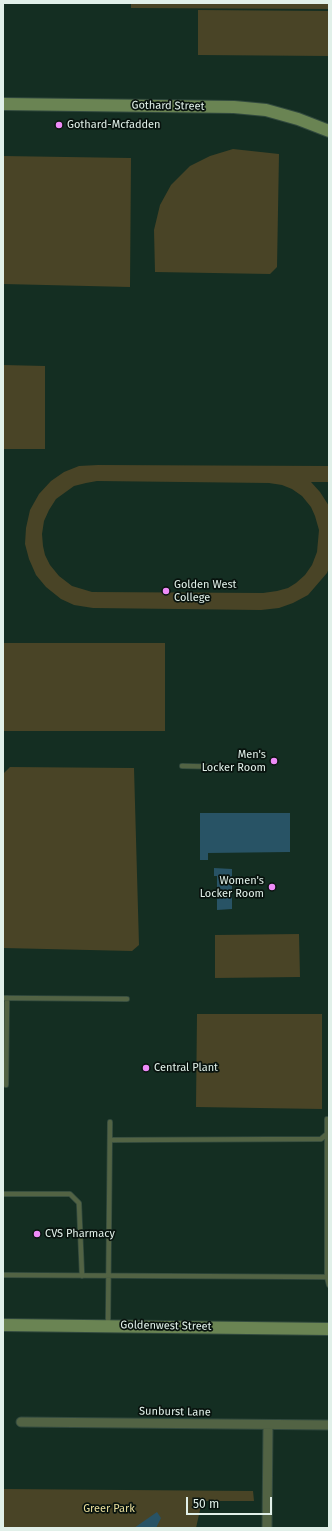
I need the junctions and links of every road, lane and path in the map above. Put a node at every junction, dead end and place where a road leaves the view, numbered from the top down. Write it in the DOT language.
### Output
graph roads {
  1 [pos="3,104"];
  2 [pos="329,131"];
  3 [pos="182,766"];
  4 [pos="227,767"];
  5 [pos="5,998"];
  6 [pos="127,999"];
  7 [pos="6,1085"];
  8 [pos="327,1119"];
  9 [pos="110,1122"];
  10 [pos="328,1132"];
  11 [pos="110,1140"];
  12 [pos="3,1194"];
  13 [pos="3,1275"];
  14 [pos="82,1276"];
  15 [pos="108,1276"];
  16 [pos="328,1277"];
  17 [pos="329,1285"];
  18 [pos="3,1325"];
  19 [pos="108,1325"];
  20 [pos="329,1329"];
  21 [pos="21,1422"];
  22 [pos="268,1425"];
  23 [pos="329,1425"];
  24 [pos="267,1528"];
  1 -- 2 [label="street, Gothard Street"];
  3 -- 4 [label="lane"];
  5 -- 6 [label="lane"];
  5 -- 7 [label="lane"];
  8 -- 10 [label="lane"];
  9 -- 11 [label="lane"];
  10 -- 11 [label="lane"];
  10 -- 16 [label="lane"];
  11 -- 15 [label="lane"];
  12 -- 14 [label="lane"];
  13 -- 14 [label="lane"];
  14 -- 15 [label="lane"];
  15 -- 16 [label="lane"];
  15 -- 19 [label="lane"];
  16 -- 17 [label="lane"];
  18 -- 19 [label="street, Goldenwest Street"];
  19 -- 20 [label="street, Goldenwest Street"];
  21 -- 22 [label="street, Sunburst Lane"];
  22 -- 23 [label="street, Sunburst Lane"];
  22 -- 24 [label="street"];
}
